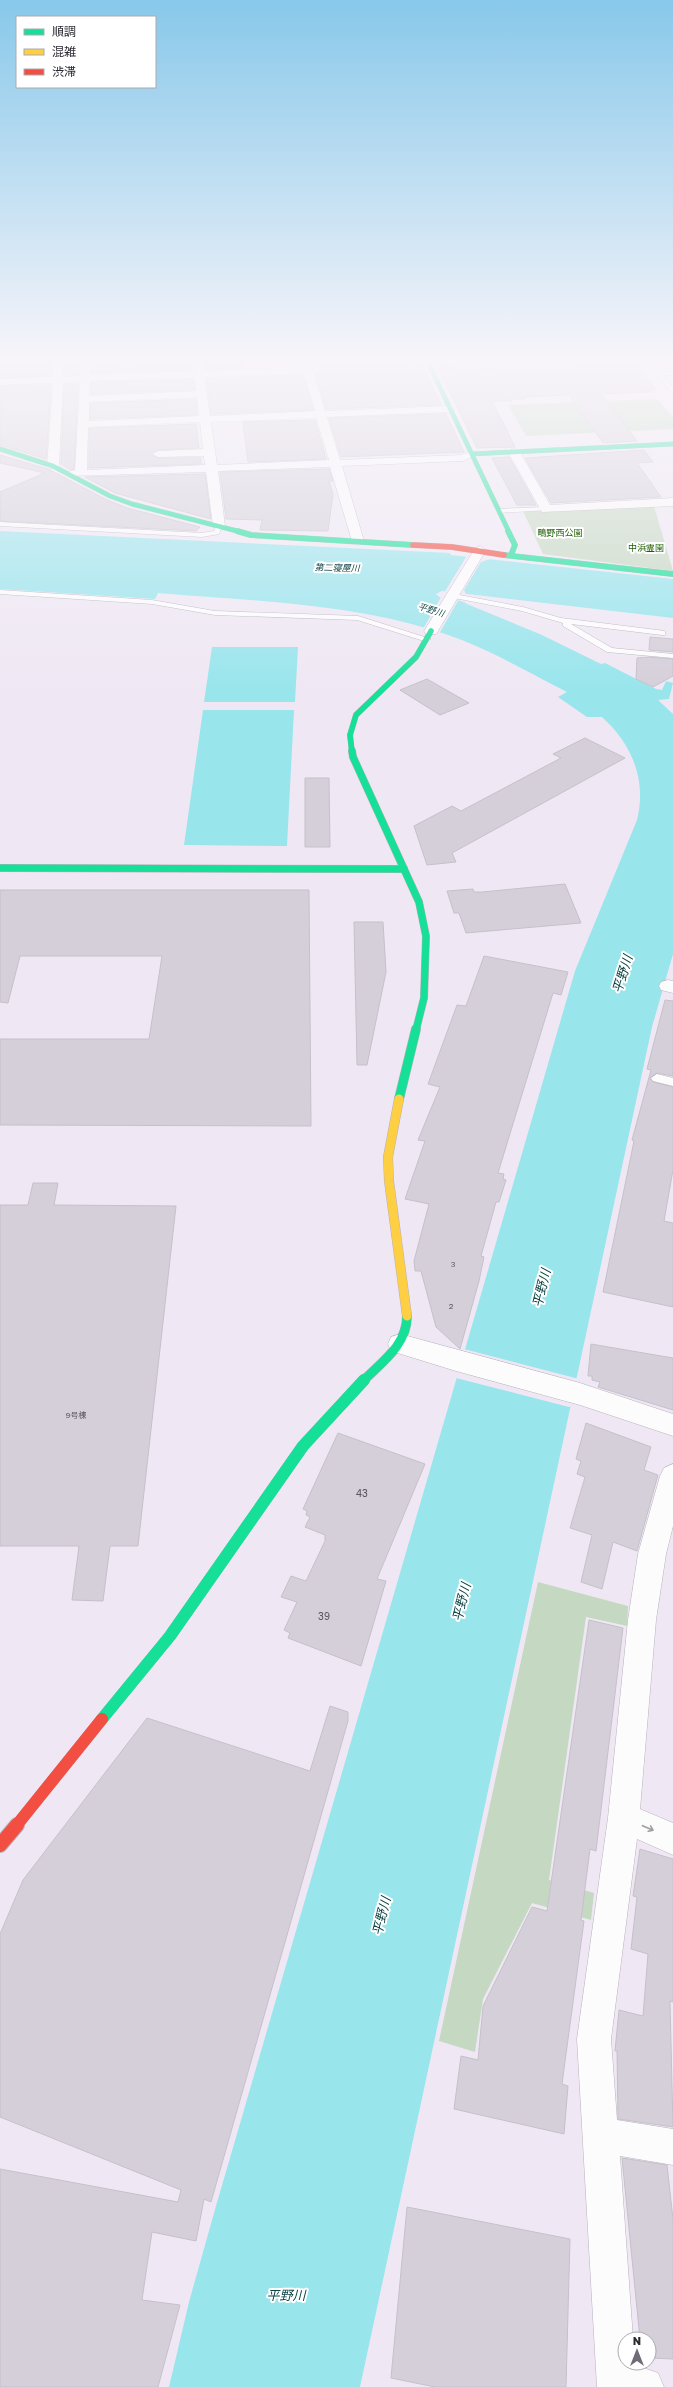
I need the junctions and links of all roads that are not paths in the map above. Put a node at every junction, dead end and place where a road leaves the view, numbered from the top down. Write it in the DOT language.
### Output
graph roads {
  1 [pos="63,469"];
  2 [pos="77,469"];
  3 [pos="201,469"];
  4 [pos="212,469"];
  5 [pos="337,469"];
  6 [pos="479,469"];
  7 [pos="524,469"];
  8 [pos="76,474"];
  9 [pos="673,502"];
  10 [pos="546,509"];
  11 [pos="499,511"];
  12 [pos="0,524"];
  13 [pos="219,526"];
  14 [pos="358,541"];
  15 [pos="478,553"];
  16 [pos="511,555"];
  17 [pos="673,574"];
  18 [pos="0,592"];
  19 [pos="452,596"];
  20 [pos="560,620"];
  21 [pos="662,633"];
  22 [pos="429,635"];
  23 [pos="673,656"];
  24 [pos="0,868"];
  25 [pos="404,869"];
  26 [pos="657,1078"];
  27 [pos="673,1082"];
  28 [pos="400,1344"];
  29 [pos="673,1425"];
  30 [pos="673,1476"];
  31 [pos="624,1818"];
  32 [pos="673,1839"];
  33 [pos="0,1845"];
  34 [pos="599,2135"];
  35 [pos="673,2147"];
  36 [pos="626,2385"];
  1 -- 8 [label="street"];
  2 -- 8 [label="street"];
  3 -- 8 [label="street"];
  4 -- 13 [label="street"];
  5 -- 14 [label="street"];
  6 -- 11 [label="street"];
  7 -- 10 [label="street"];
  8 -- 13 [label="street"];
  9 -- 10 [label="street"];
  10 -- 11 [label="lane"];
  11 -- 16 [label="street"];
  12 -- 13 [label="lane"];
  13 -- 14 [label="street"];
  14 -- 15 [label="street"];
  15 -- 16 [label="street"];
  15 -- 19 [label="street"];
  16 -- 17 [label="street"];
  18 -- 22 [label="lane"];
  19 -- 20 [label="lane"];
  19 -- 22 [label="street"];
  20 -- 21 [label="lane"];
  20 -- 23 [label="lane"];
  22 -- 25 [label="street"];
  24 -- 25 [label="street"];
  25 -- 28 [label="street"];
  26 -- 27 [label="lane"];
  28 -- 29 [label="street"];
  28 -- 33 [label="street"];
  30 -- 31 [label="street"];
  31 -- 32 [label="street, one-way"];
  31 -- 34 [label="street"];
  34 -- 35 [label="street"];
  34 -- 36 [label="street"];
}
